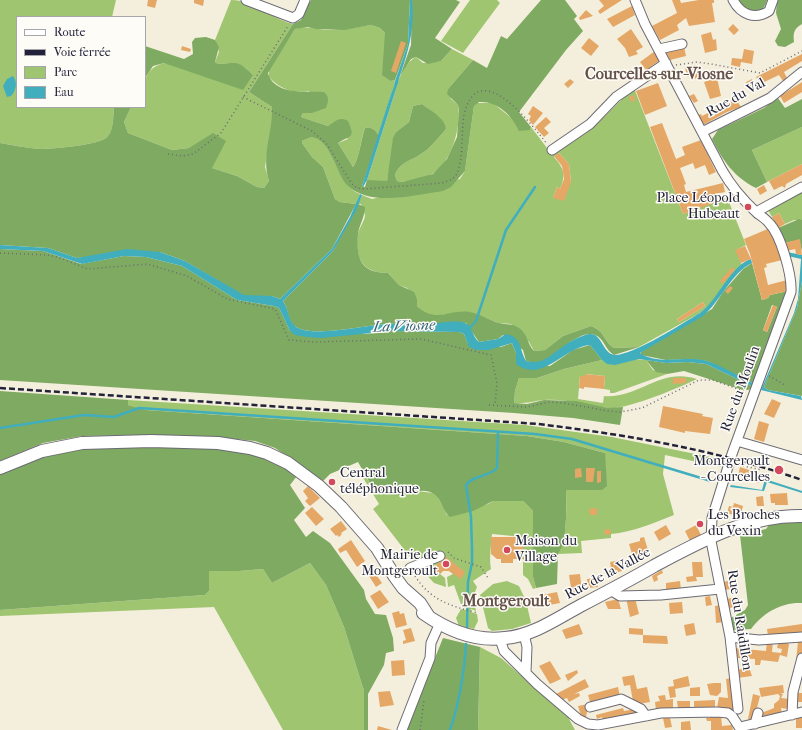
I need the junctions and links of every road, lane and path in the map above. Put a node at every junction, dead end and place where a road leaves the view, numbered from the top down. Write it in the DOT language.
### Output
graph roads {
  1 [pos="246,0"];
  2 [pos="305,0"];
  3 [pos="635,0"];
  4 [pos="733,0"];
  5 [pos="773,0"];
  6 [pos="293,18"];
  7 [pos="682,44"];
  8 [pos="659,49"];
  9 [pos="802,52"];
  10 [pos="666,64"];
  11 [pos="802,72"];
  12 [pos="243,97"];
  13 [pos="702,132"];
  14 [pos="552,150"];
  15 [pos="168,154"];
  16 [pos="802,187"];
  17 [pos="756,212"];
  18 [pos="0,253"];
  19 [pos="770,377"];
  20 [pos="785,385"];
  21 [pos="754,394"];
  22 [pos="489,405"];
  23 [pos="495,405"];
  24 [pos="737,441"];
  25 [pos="802,460"];
  26 [pos="748,466"];
  27 [pos="0,468"];
  28 [pos="762,470"];
  29 [pos="802,516"];
  30 [pos="711,536"];
  31 [pos="440,556"];
  32 [pos="412,570"];
  33 [pos="488,578"];
  34 [pos="720,589"];
  35 [pos="610,590"];
  36 [pos="478,613"];
  37 [pos="439,624"];
  38 [pos="524,634"];
  39 [pos="730,637"];
  40 [pos="802,637"];
  41 [pos="500,639"];
  42 [pos="802,658"];
  43 [pos="526,672"];
  44 [pos="590,707"];
  45 [pos="738,709"];
  46 [pos="802,712"];
  47 [pos="758,713"];
  48 [pos="792,715"];
  49 [pos="646,716"];
  50 [pos="755,724"];
  51 [pos="420,725"];
  52 [pos="587,727"];
  53 [pos="740,729"];
  54 [pos="402,730"];
  55 [pos="420,730"];
  1 -- 6 [label="street"];
  2 -- 6 [label="street"];
  3 -- 8 [label="street, Rue du Moulin"];
  4 -- 5 [label="street"];
  6 -- 12 [label="path"];
  7 -- 8 [label="street"];
  8 -- 10 [label="street, Rue du Moulin"];
  9 -- 10 [label="path"];
  10 -- 13 [label="street, Rue du Moulin"];
  10 -- 14 [label="street"];
  11 -- 13 [label="street, Rue du Val"];
  12 -- 14 [label="path"];
  12 -- 15 [label="path"];
  13 -- 17 [label="street, Rue du Moulin"];
  16 -- 17 [label="street"];
  17 -- 21 [label="street, Rue du Moulin"];
  18 -- 23 [label="path"];
  19 -- 20 [label="path"];
  21 -- 23 [label="path"];
  21 -- 24 [label="street, Rue du Moulin"];
  22 -- 23 [label="path"];
  24 -- 25 [label="street"];
  24 -- 30 [label="street, Rue du Moulin"];
  26 -- 28 [label="path"];
  27 -- 37 [label="main road, Rue de la Vallée"];
  29 -- 30 [label="main road, Rue de la Vallée"];
  30 -- 34 [label="street, Rue du Raidillon"];
  30 -- 35 [label="main road, Rue de la Vallée"];
  31 -- 32 [label="street"];
  31 -- 33 [label="path"];
  32 -- 36 [label="path"];
  34 -- 35 [label="street"];
  34 -- 39 [label="street, Rue du Raidillon"];
  35 -- 38 [label="main road, Rue de la Vallée"];
  37 -- 41 [label="main road, Rue de la Vallée"];
  37 -- 54 [label="street"];
  38 -- 41 [label="main road, Rue de la Vallée"];
  38 -- 43 [label="street"];
  39 -- 40 [label="street"];
  39 -- 45 [label="street, Rue du Raidillon"];
  41 -- 43 [label="street"];
  42 -- 48 [label="street"];
  43 -- 52 [label="street"];
  44 -- 49 [label="street"];
  46 -- 48 [label="street"];
  47 -- 50 [label="street"];
  48 -- 50 [label="street"];
  49 -- 52 [label="street"];
  49 -- 53 [label="street"];
  50 -- 53 [label="street"];
  51 -- 55 [label="path"];
}
